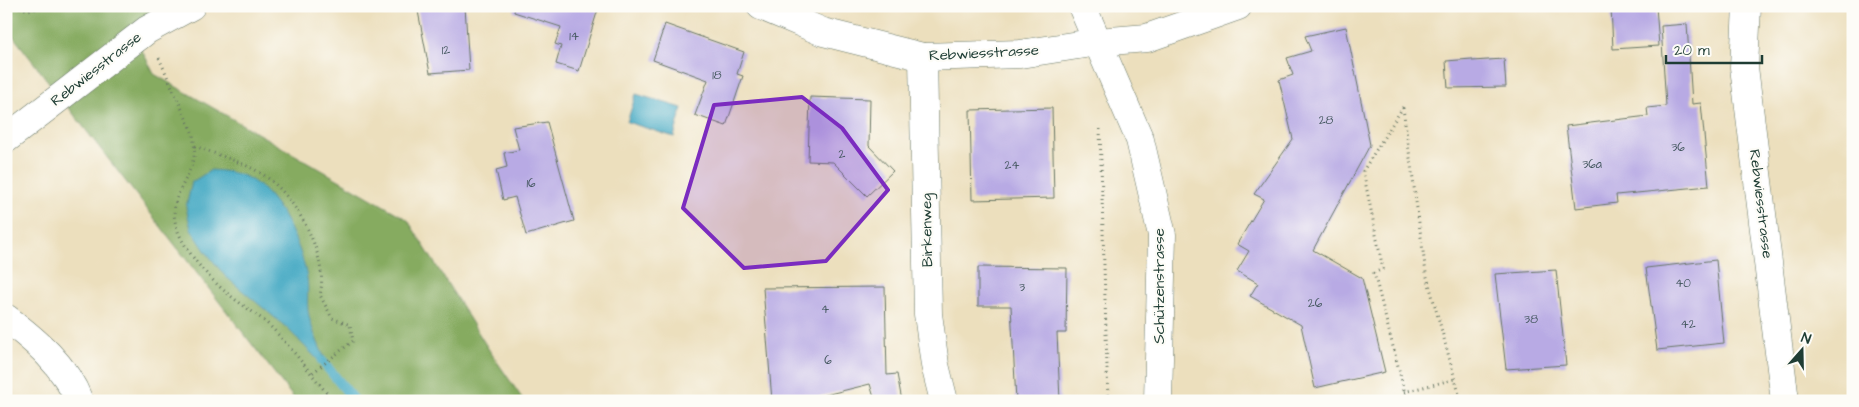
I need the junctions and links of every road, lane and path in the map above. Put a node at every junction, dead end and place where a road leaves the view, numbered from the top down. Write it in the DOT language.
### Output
graph roads {
  1 [pos="15,6"];
  2 [pos="51,6"];
  3 [pos="191,6"];
  4 [pos="761,6"];
  5 [pos="1082,6"];
  6 [pos="1238,6"];
  7 [pos="1747,6"];
  8 [pos="147,30"];
  9 [pos="1098,42"];
  10 [pos="923,57"];
  11 [pos="1100,122"];
  12 [pos="6,139"];
  13 [pos="195,146"];
  14 [pos="6,318"];
  15 [pos="311,374"];
  16 [pos="1455,378"];
  17 [pos="1404,392"];
  18 [pos="78,401"];
  19 [pos="333,401"];
  20 [pos="944,401"];
  21 [pos="1108,401"];
  22 [pos="1158,401"];
  23 [pos="1406,401"];
  24 [pos="1461,401"];
  25 [pos="1785,401"];
  1 -- 2 [label="path"];
  3 -- 8 [label="street, Rebwiesstrasse"];
  4 -- 10 [label="street, Rebwiesstrasse"];
  5 -- 9 [label="street, Schützenstrasse"];
  6 -- 9 [label="street, Rebwiesstrasse"];
  7 -- 25 [label="street, Rebwiesstrasse"];
  8 -- 12 [label="street, Rebwiesstrasse"];
  8 -- 13 [label="path"];
  9 -- 10 [label="street, Rebwiesstrasse"];
  9 -- 22 [label="street, Schützenstrasse"];
  10 -- 20 [label="street, Birkenweg"];
  11 -- 21 [label="path"];
  13 -- 15 [label="path"];
  13 -- 15 [label="path"];
  14 -- 18 [label="street"];
  15 -- 19 [label="path"];
  16 -- 17 [label="path"];
  16 -- 17 [label="path"];
  16 -- 24 [label="path"];
  17 -- 23 [label="path"];
}
